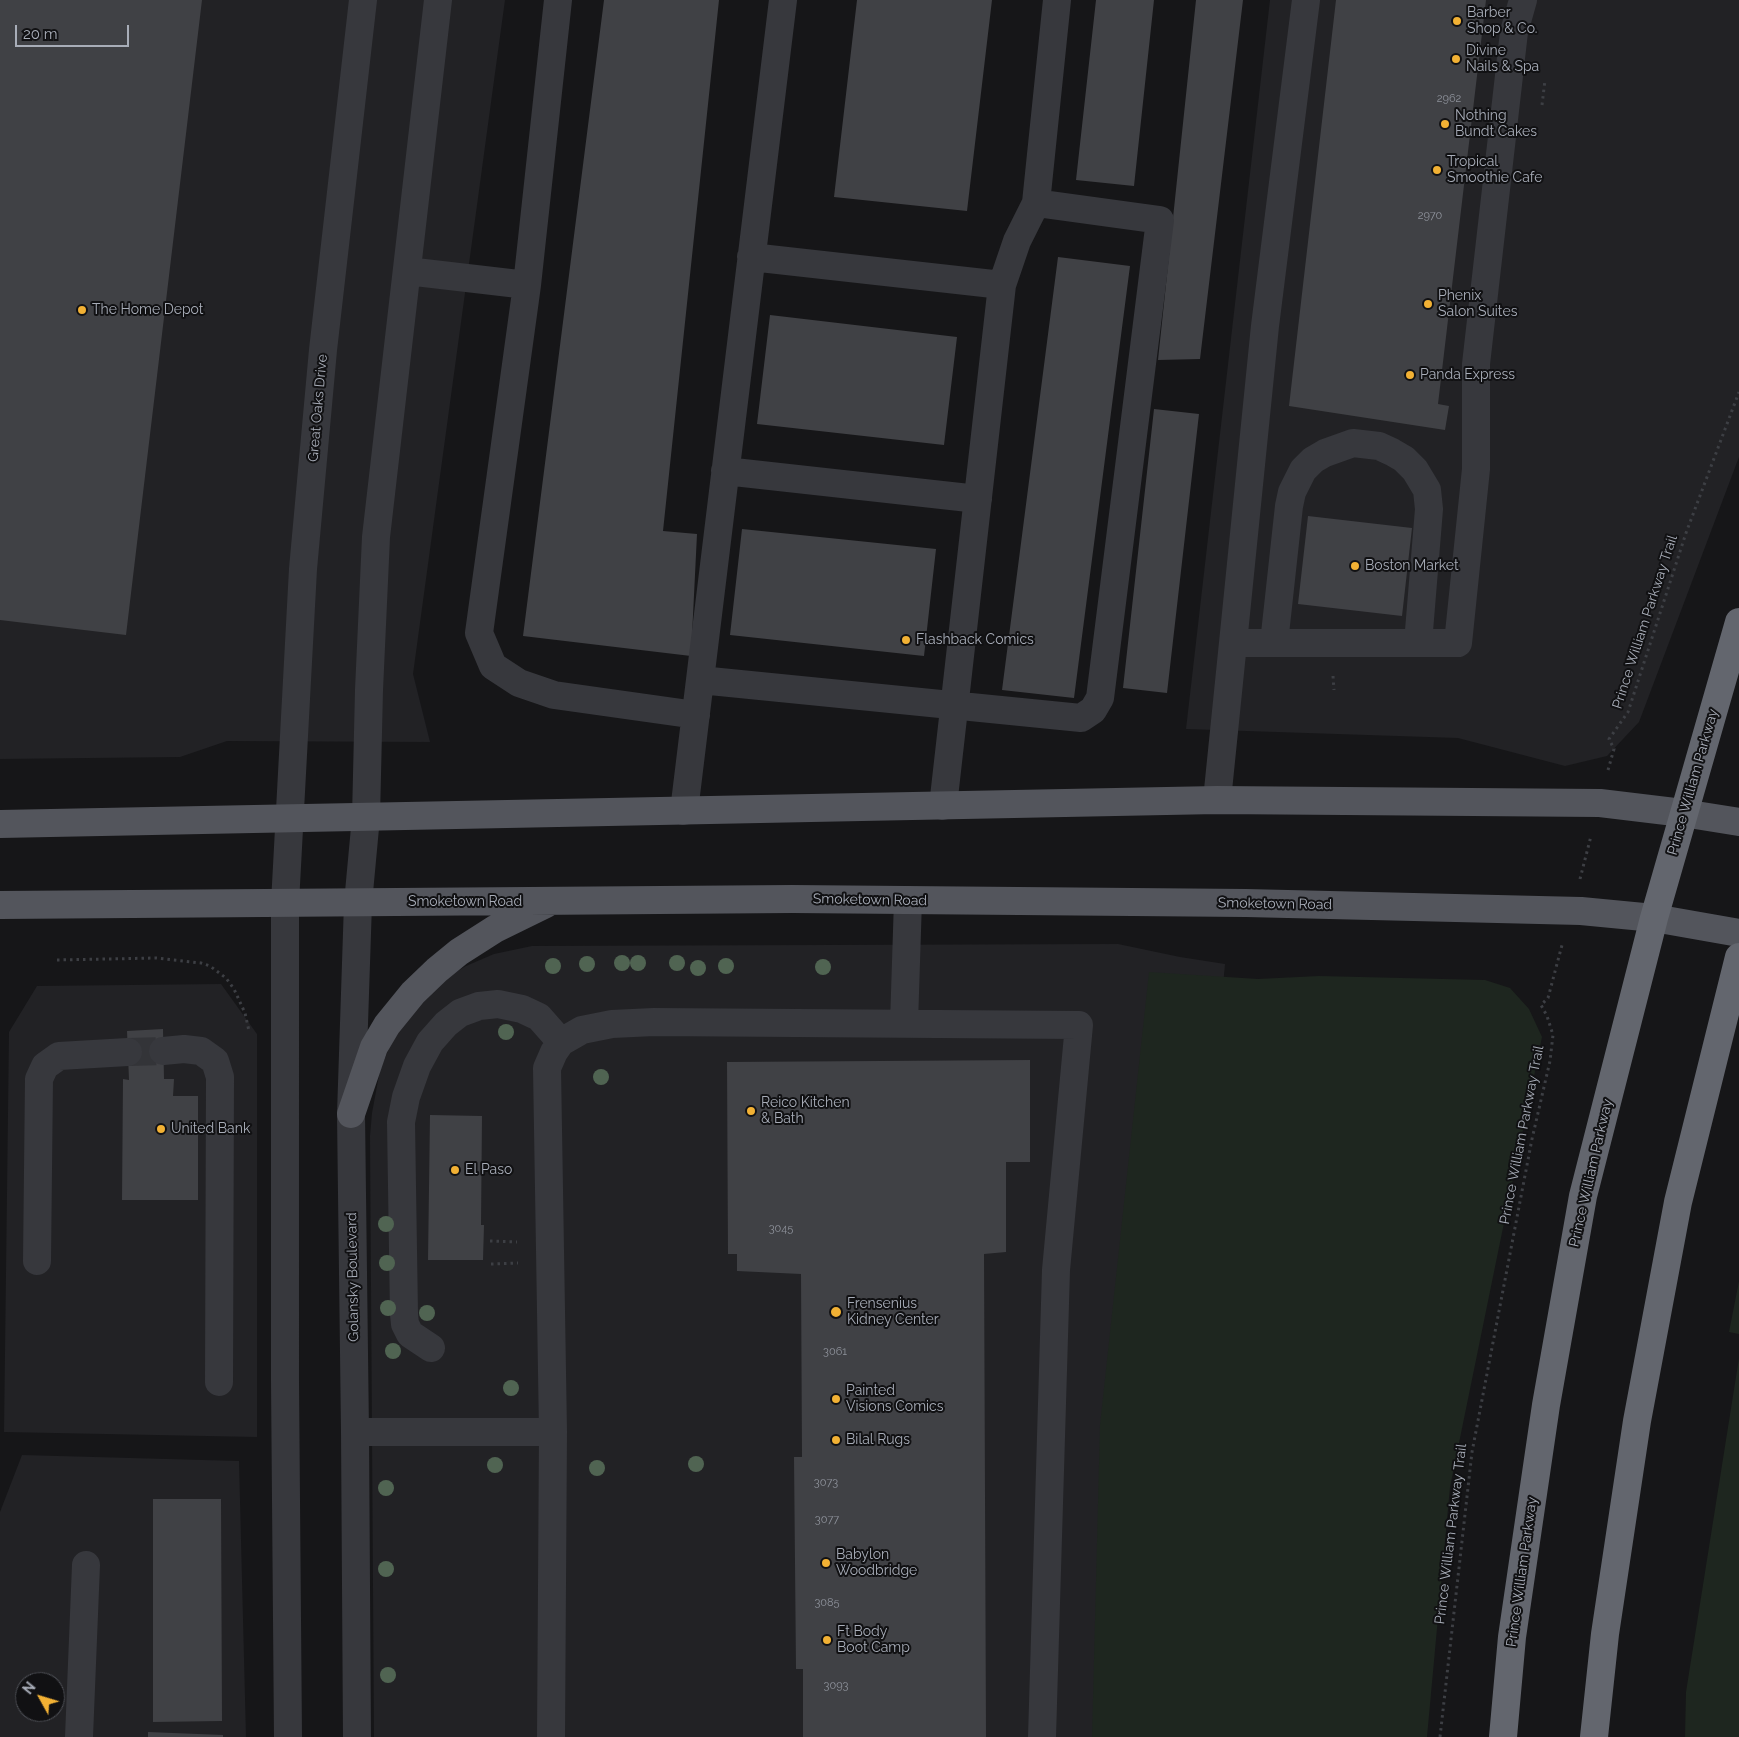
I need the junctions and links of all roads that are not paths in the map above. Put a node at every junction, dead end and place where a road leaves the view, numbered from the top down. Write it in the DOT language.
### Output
graph roads {
  1 [pos="363,0"];
  2 [pos="438,0"];
  3 [pos="558,0"];
  4 [pos="782,0"];
  5 [pos="1057,0"];
  6 [pos="1306,0"];
  7 [pos="1523,0"];
  8 [pos="1036,203"];
  9 [pos="751,257"];
  10 [pos="407,270"];
  11 [pos="527,285"];
  12 [pos="1002,285"];
  13 [pos="725,471"];
  14 [pos="978,499"];
  15 [pos="1739,622"];
  16 [pos="1233,643"];
  17 [pos="1274,643"];
  18 [pos="1418,643"];
  19 [pos="700,680"];
  20 [pos="955,706"];
  21 [pos="696,715"];
  22 [pos="1217,800"];
  23 [pos="943,806"];
  24 [pos="684,811"];
  25 [pos="1683,813"];
  26 [pos="366,817"];
  27 [pos="290,818"];
  28 [pos="1739,822"];
  29 [pos="0,824"];
  30 [pos="908,900"];
  31 [pos="552,901"];
  32 [pos="285,903"];
  33 [pos="358,903"];
  34 [pos="0,905"];
  35 [pos="1654,918"];
  36 [pos="1739,933"];
  37 [pos="1739,957"];
  38 [pos="904,1024"];
  39 [pos="561,1042"];
  40 [pos="163,1051"];
  41 [pos="128,1052"];
  42 [pos="351,1114"];
  43 [pos="37,1261"];
  44 [pos="431,1348"];
  45 [pos="219,1382"];
  46 [pos="356,1432"];
  47 [pos="553,1432"];
  48 [pos="86,1565"];
  49 [pos="80,1737"];
  50 [pos="288,1737"];
  51 [pos="357,1737"];
  52 [pos="551,1737"];
  53 [pos="1042,1737"];
  54 [pos="1503,1737"];
  55 [pos="1594,1737"];
  1 -- 27 [label="street, Great Oaks Drive"];
  2 -- 10 [label="street"];
  3 -- 11 [label="street"];
  4 -- 9 [label="street"];
  5 -- 8 [label="street"];
  6 -- 16 [label="street"];
  7 -- 18 [label="street"];
  8 -- 12 [label="street"];
  8 -- 20 [label="street"];
  9 -- 12 [label="street"];
  9 -- 13 [label="street"];
  10 -- 11 [label="street"];
  10 -- 26 [label="street"];
  11 -- 21 [label="street"];
  12 -- 14 [label="street"];
  13 -- 14 [label="street"];
  13 -- 19 [label="street"];
  14 -- 20 [label="street"];
  15 -- 25 [label="highway, Prince William Parkway"];
  16 -- 17 [label="street"];
  16 -- 22 [label="street"];
  17 -- 18 [label="street"];
  17 -- 18 [label="street"];
  19 -- 20 [label="street"];
  19 -- 21 [label="street"];
  20 -- 23 [label="street"];
  21 -- 24 [label="street"];
  22 -- 23 [label="main road"];
  22 -- 25 [label="main road"];
  23 -- 24 [label="main road"];
  24 -- 26 [label="main road"];
  25 -- 28 [label="main road"];
  25 -- 35 [label="highway, Prince William Parkway"];
  26 -- 27 [label="main road"];
  26 -- 33 [label="street, Golansky Boulevard"];
  27 -- 29 [label="main road"];
  27 -- 32 [label="street"];
  30 -- 31 [label="main road, Smoketown Road"];
  30 -- 35 [label="main road, Smoketown Road"];
  30 -- 38 [label="street"];
  31 -- 33 [label="main road, Smoketown Road"];
  31 -- 42 [label="main road"];
  32 -- 33 [label="main road, Smoketown Road"];
  32 -- 34 [label="main road, Smoketown Road"];
  32 -- 50 [label="street"];
  33 -- 42 [label="street, Golansky Boulevard"];
  35 -- 36 [label="main road, Smoketown Road"];
  35 -- 54 [label="highway, Prince William Parkway"];
  37 -- 55 [label="highway"];
  38 -- 39 [label="street"];
  38 -- 53 [label="street"];
  39 -- 44 [label="street"];
  39 -- 47 [label="street"];
  40 -- 45 [label="street"];
  41 -- 43 [label="street"];
  42 -- 46 [label="street, Golansky Boulevard"];
  46 -- 47 [label="street"];
  46 -- 51 [label="street, Golansky Boulevard"];
  47 -- 52 [label="street"];
  48 -- 49 [label="street"];
}
